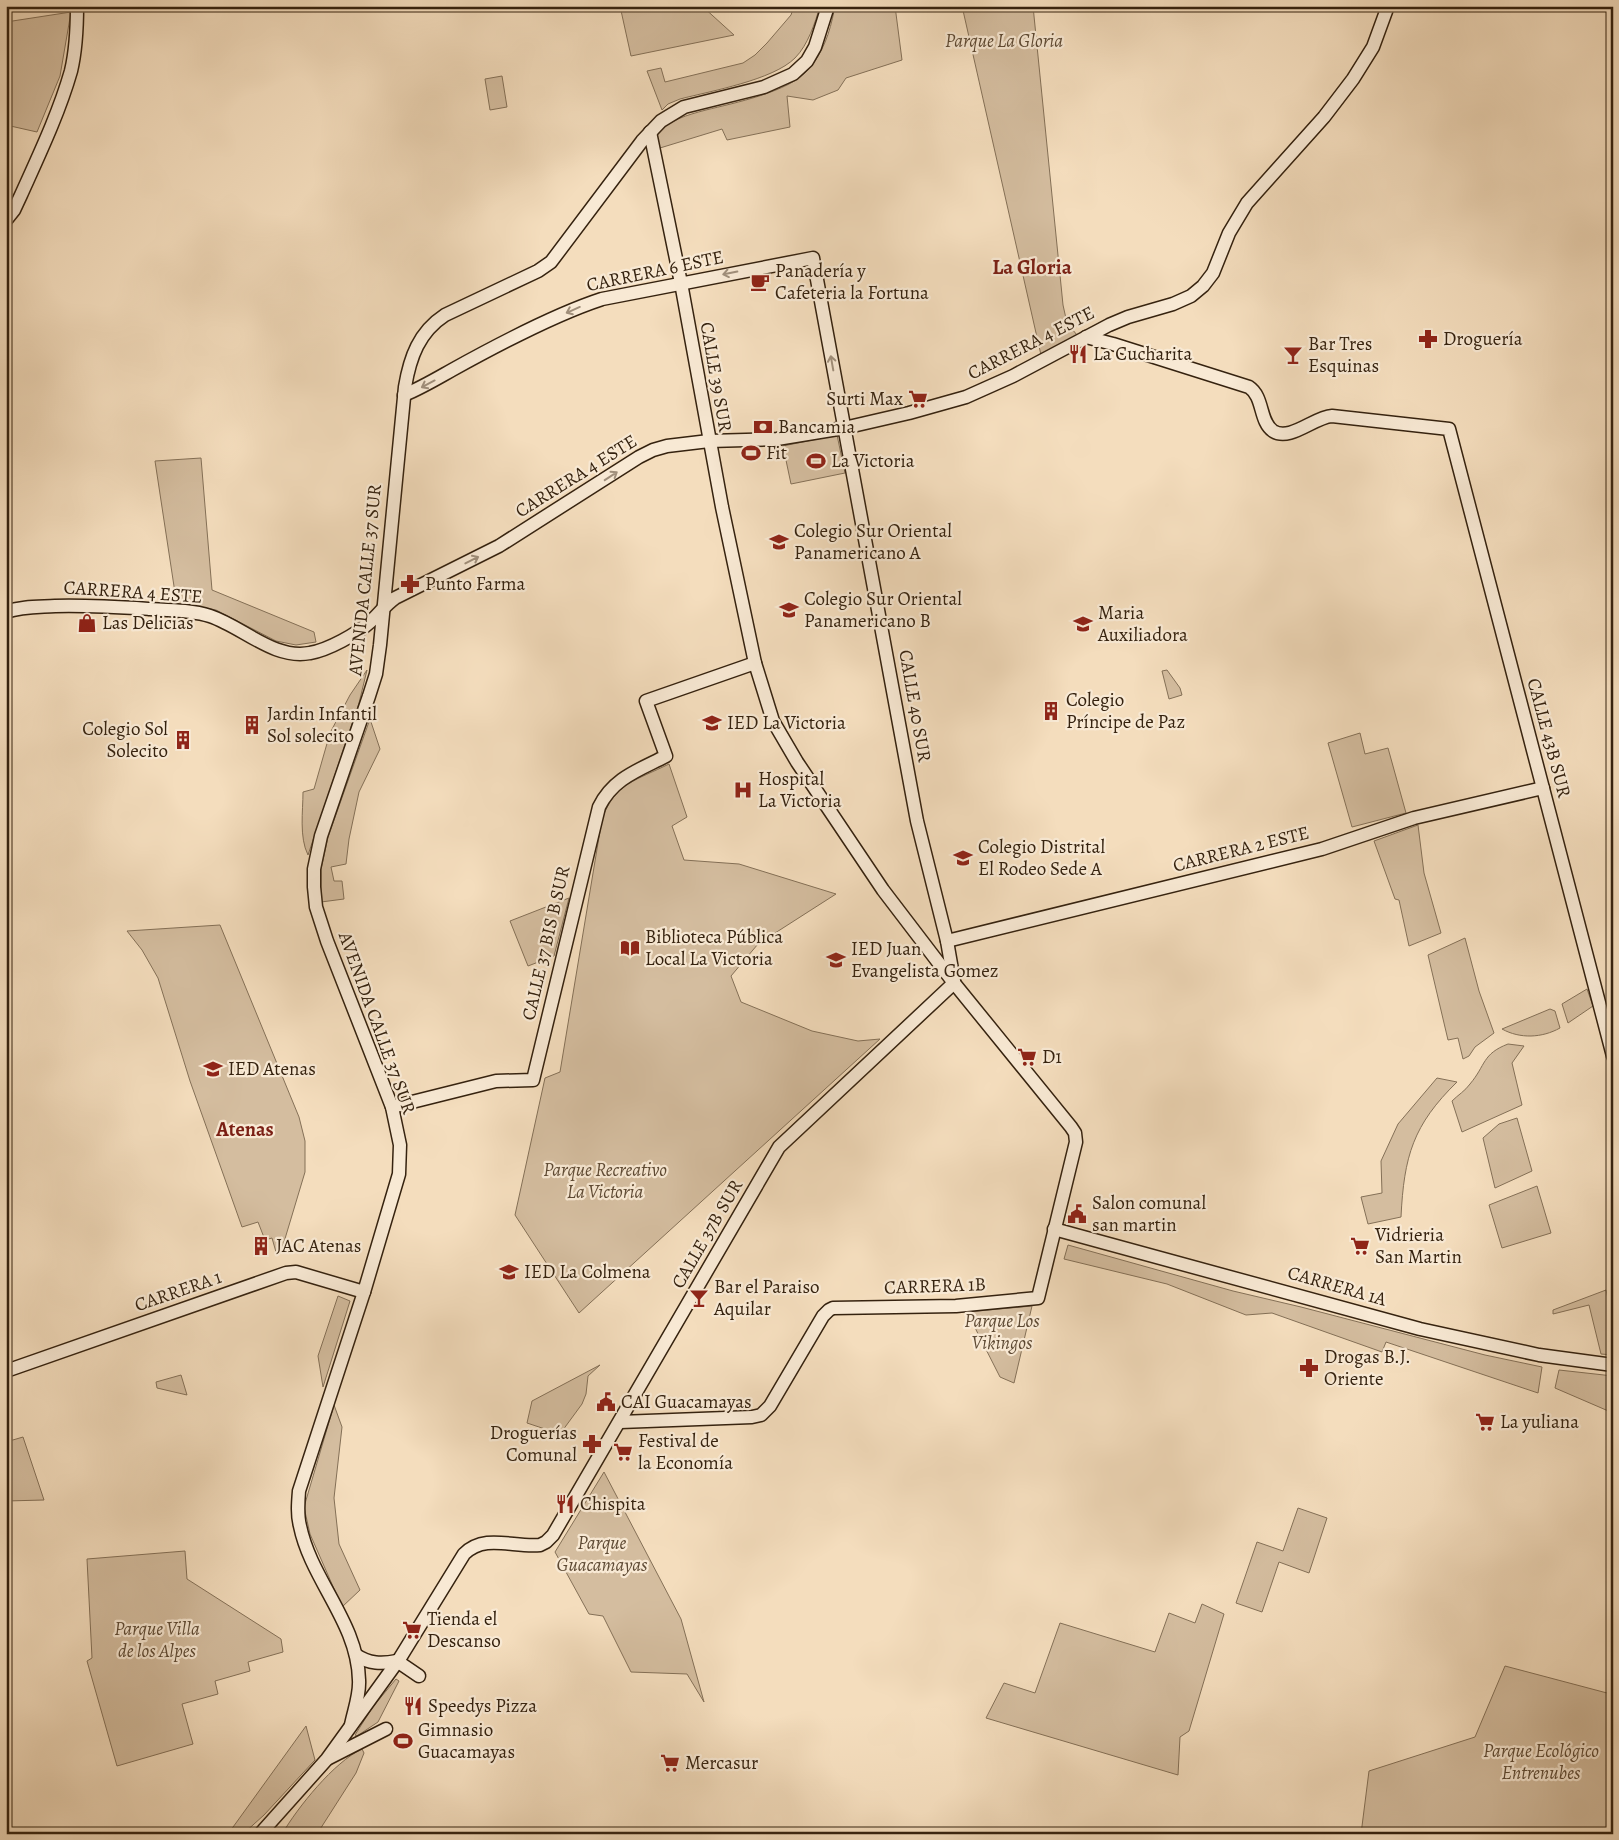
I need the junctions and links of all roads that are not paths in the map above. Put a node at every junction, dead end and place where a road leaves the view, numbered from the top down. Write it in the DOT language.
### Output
graph roads {
  1 [pos="77,6"];
  2 [pos="828,6"];
  3 [pos="1388,6"];
  4 [pos="650,132"];
  5 [pos="6,220"];
  6 [pos="813,258"];
  7 [pos="681,283"];
  8 [pos="1086,337"];
  9 [pos="404,395"];
  10 [pos="844,428"];
  11 [pos="709,442"];
  12 [pos="383,608"];
  13 [pos="6,612"];
  14 [pos="755,664"];
  15 [pos="1543,788"];
  16 [pos="946,942"];
  17 [pos="954,983"];
  18 [pos="1613,1056"];
  19 [pos="392,1106"];
  20 [pos="1054,1229"];
  21 [pos="364,1292"];
  22 [pos="1613,1365"];
  23 [pos="6,1371"];
  24 [pos="620,1422"];
  25 [pos="356,1655"];
  26 [pos="397,1661"];
  27 [pos="419,1676"];
  28 [pos="351,1725"];
  29 [pos="386,1729"];
  30 [pos="327,1759"];
  31 [pos="272,1822"];
  32 [pos="260,1834"];
  33 [pos="265,1834"];
  1 -- 5 [label="street"];
  2 -- 4 [label="street"];
  3 -- 8 [label="street, CARRERA 4 ESTE"];
  4 -- 7 [label="street, CALLE 39 SUR"];
  4 -- 9 [label="street, AVENIDA CALLE 37 SUR"];
  6 -- 7 [label="street, CARRERA 6 ESTE, one-way"];
  10 -- 6 [label="street, CALLE 40 SUR, one-way"];
  7 -- 9 [label="street, CARRERA 6 ESTE, one-way"];
  7 -- 11 [label="street, CALLE 39 SUR"];
  8 -- 10 [label="street, CARRERA 4 ESTE"];
  8 -- 15 [label="street, CALLE 43B SUR"];
  9 -- 12 [label="street, AVENIDA CALLE 37 SUR"];
  10 -- 11 [label="street, CARRERA 4 ESTE"];
  10 -- 16 [label="street, CALLE 40 SUR"];
  12 -- 11 [label="street, CARRERA 4 ESTE, one-way"];
  11 -- 14 [label="street, CALLE 39 SUR"];
  12 -- 13 [label="street, CARRERA 4 ESTE"];
  12 -- 19 [label="street, AVENIDA CALLE 37 SUR"];
  14 -- 17 [label="street, CALLE 39 SUR"];
  14 -- 19 [label="street, CALLE 37 BIS B SUR"];
  15 -- 16 [label="street, CARRERA 2 ESTE"];
  15 -- 18 [label="street, CALLE 43B SUR"];
  16 -- 17 [label="street, CALLE 40 SUR"];
  17 -- 20 [label="street, CALLE 39 SUR"];
  17 -- 24 [label="street, CALLE 37B SUR"];
  19 -- 21 [label="street, AVENIDA CALLE 37 SUR"];
  20 -- 22 [label="street, CARRERA 1A"];
  20 -- 24 [label="street, CARRERA 1B"];
  21 -- 23 [label="street, CARRERA 1"];
  21 -- 25 [label="street, AVENIDA CALLE 37 SUR"];
  24 -- 26 [label="street, CALLE 37B SUR"];
  25 -- 26 [label="street"];
  25 -- 28 [label="street, AVENIDA CALLE 37 SUR"];
  26 -- 27 [label="street"];
  26 -- 28 [label="street"];
  28 -- 30 [label="street, AVENIDA CALLE 37 SUR"];
  29 -- 30 [label="street"];
  30 -- 31 [label="street, AVENIDA CALLE 37 SUR"];
  31 -- 32 [label="street"];
  31 -- 33 [label="street"];
}
